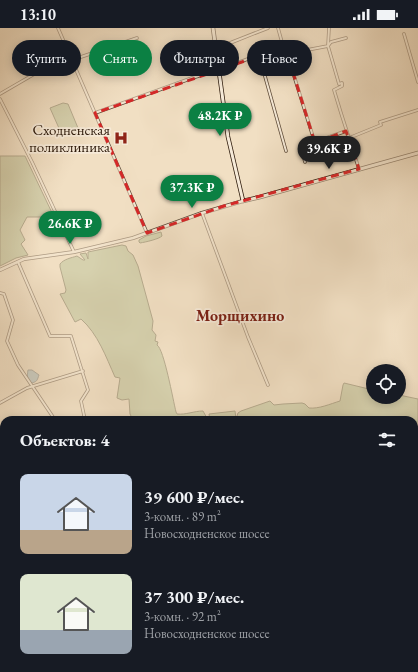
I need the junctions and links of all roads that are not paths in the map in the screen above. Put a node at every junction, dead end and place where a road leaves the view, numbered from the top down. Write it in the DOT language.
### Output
graph roads {
  1 [pos="58,28"];
  2 [pos="213,28"];
  3 [pos="268,28"];
  4 [pos="278,28"];
  5 [pos="329,28"];
  6 [pos="404,34"];
  7 [pos="137,38"];
  8 [pos="346,38"];
  9 [pos="63,40"];
  10 [pos="214,40"];
  11 [pos="238,40"];
  12 [pos="282,40"];
  13 [pos="328,46"];
  14 [pos="312,49"];
  15 [pos="81,56"];
  16 [pos="31,76"];
  17 [pos="79,76"];
  18 [pos="198,76"];
  19 [pos="219,76"];
  20 [pos="265,76"];
  21 [pos="293,76"];
  22 [pos="418,82"];
  23 [pos="0,94"];
  24 [pos="0,99"];
  25 [pos="418,110"];
  26 [pos="95,113"];
  27 [pos="346,131"];
  28 [pos="349,138"];
  29 [pos="315,143"];
  30 [pos="286,151"];
  31 [pos="418,153"];
  32 [pos="305,162"];
  33 [pos="360,169"];
  34 [pos="243,201"];
  35 [pos="202,213"];
  36 [pos="147,233"];
  37 [pos="74,252"];
  38 [pos="18,261"];
  39 [pos="0,270"];
  40 [pos="0,293"];
  41 [pos="83,371"];
  42 [pos="268,385"];
  43 [pos="32,387"];
  44 [pos="0,403"];
  45 [pos="51,416"];
  46 [pos="84,416"];
  1 -- 9 [label="street"];
  2 -- 10 [label="main road"];
  3 -- 11 [label="street"];
  4 -- 12 [label="street"];
  5 -- 13 [label="street"];
  6 -- 22 [label="street"];
  7 -- 15 [label="street"];
  8 -- 13 [label="street"];
  13 -- 14 [label="street"];
  13 -- 27 [label="street"];
  16 -- 23 [label="street"];
  17 -- 26 [label="street"];
  18 -- 26 [label="street"];
  19 -- 34 [label="main road"];
  20 -- 30 [label="street"];
  21 -- 29 [label="street"];
  24 -- 37 [label="street"];
  25 -- 28 [label="street"];
  26 -- 36 [label="street"];
  27 -- 28 [label="street"];
  27 -- 29 [label="street"];
  28 -- 33 [label="street"];
  29 -- 32 [label="street"];
  31 -- 33 [label="main road"];
  33 -- 34 [label="main road"];
  34 -- 35 [label="street"];
  35 -- 36 [label="street"];
  35 -- 42 [label="street"];
  36 -- 37 [label="street"];
  37 -- 38 [label="street"];
  38 -- 39 [label="street"];
  38 -- 41 [label="street"];
  40 -- 43 [label="street"];
  41 -- 43 [label="street"];
  41 -- 46 [label="street"];
  43 -- 44 [label="street"];
  43 -- 45 [label="street"];
}
